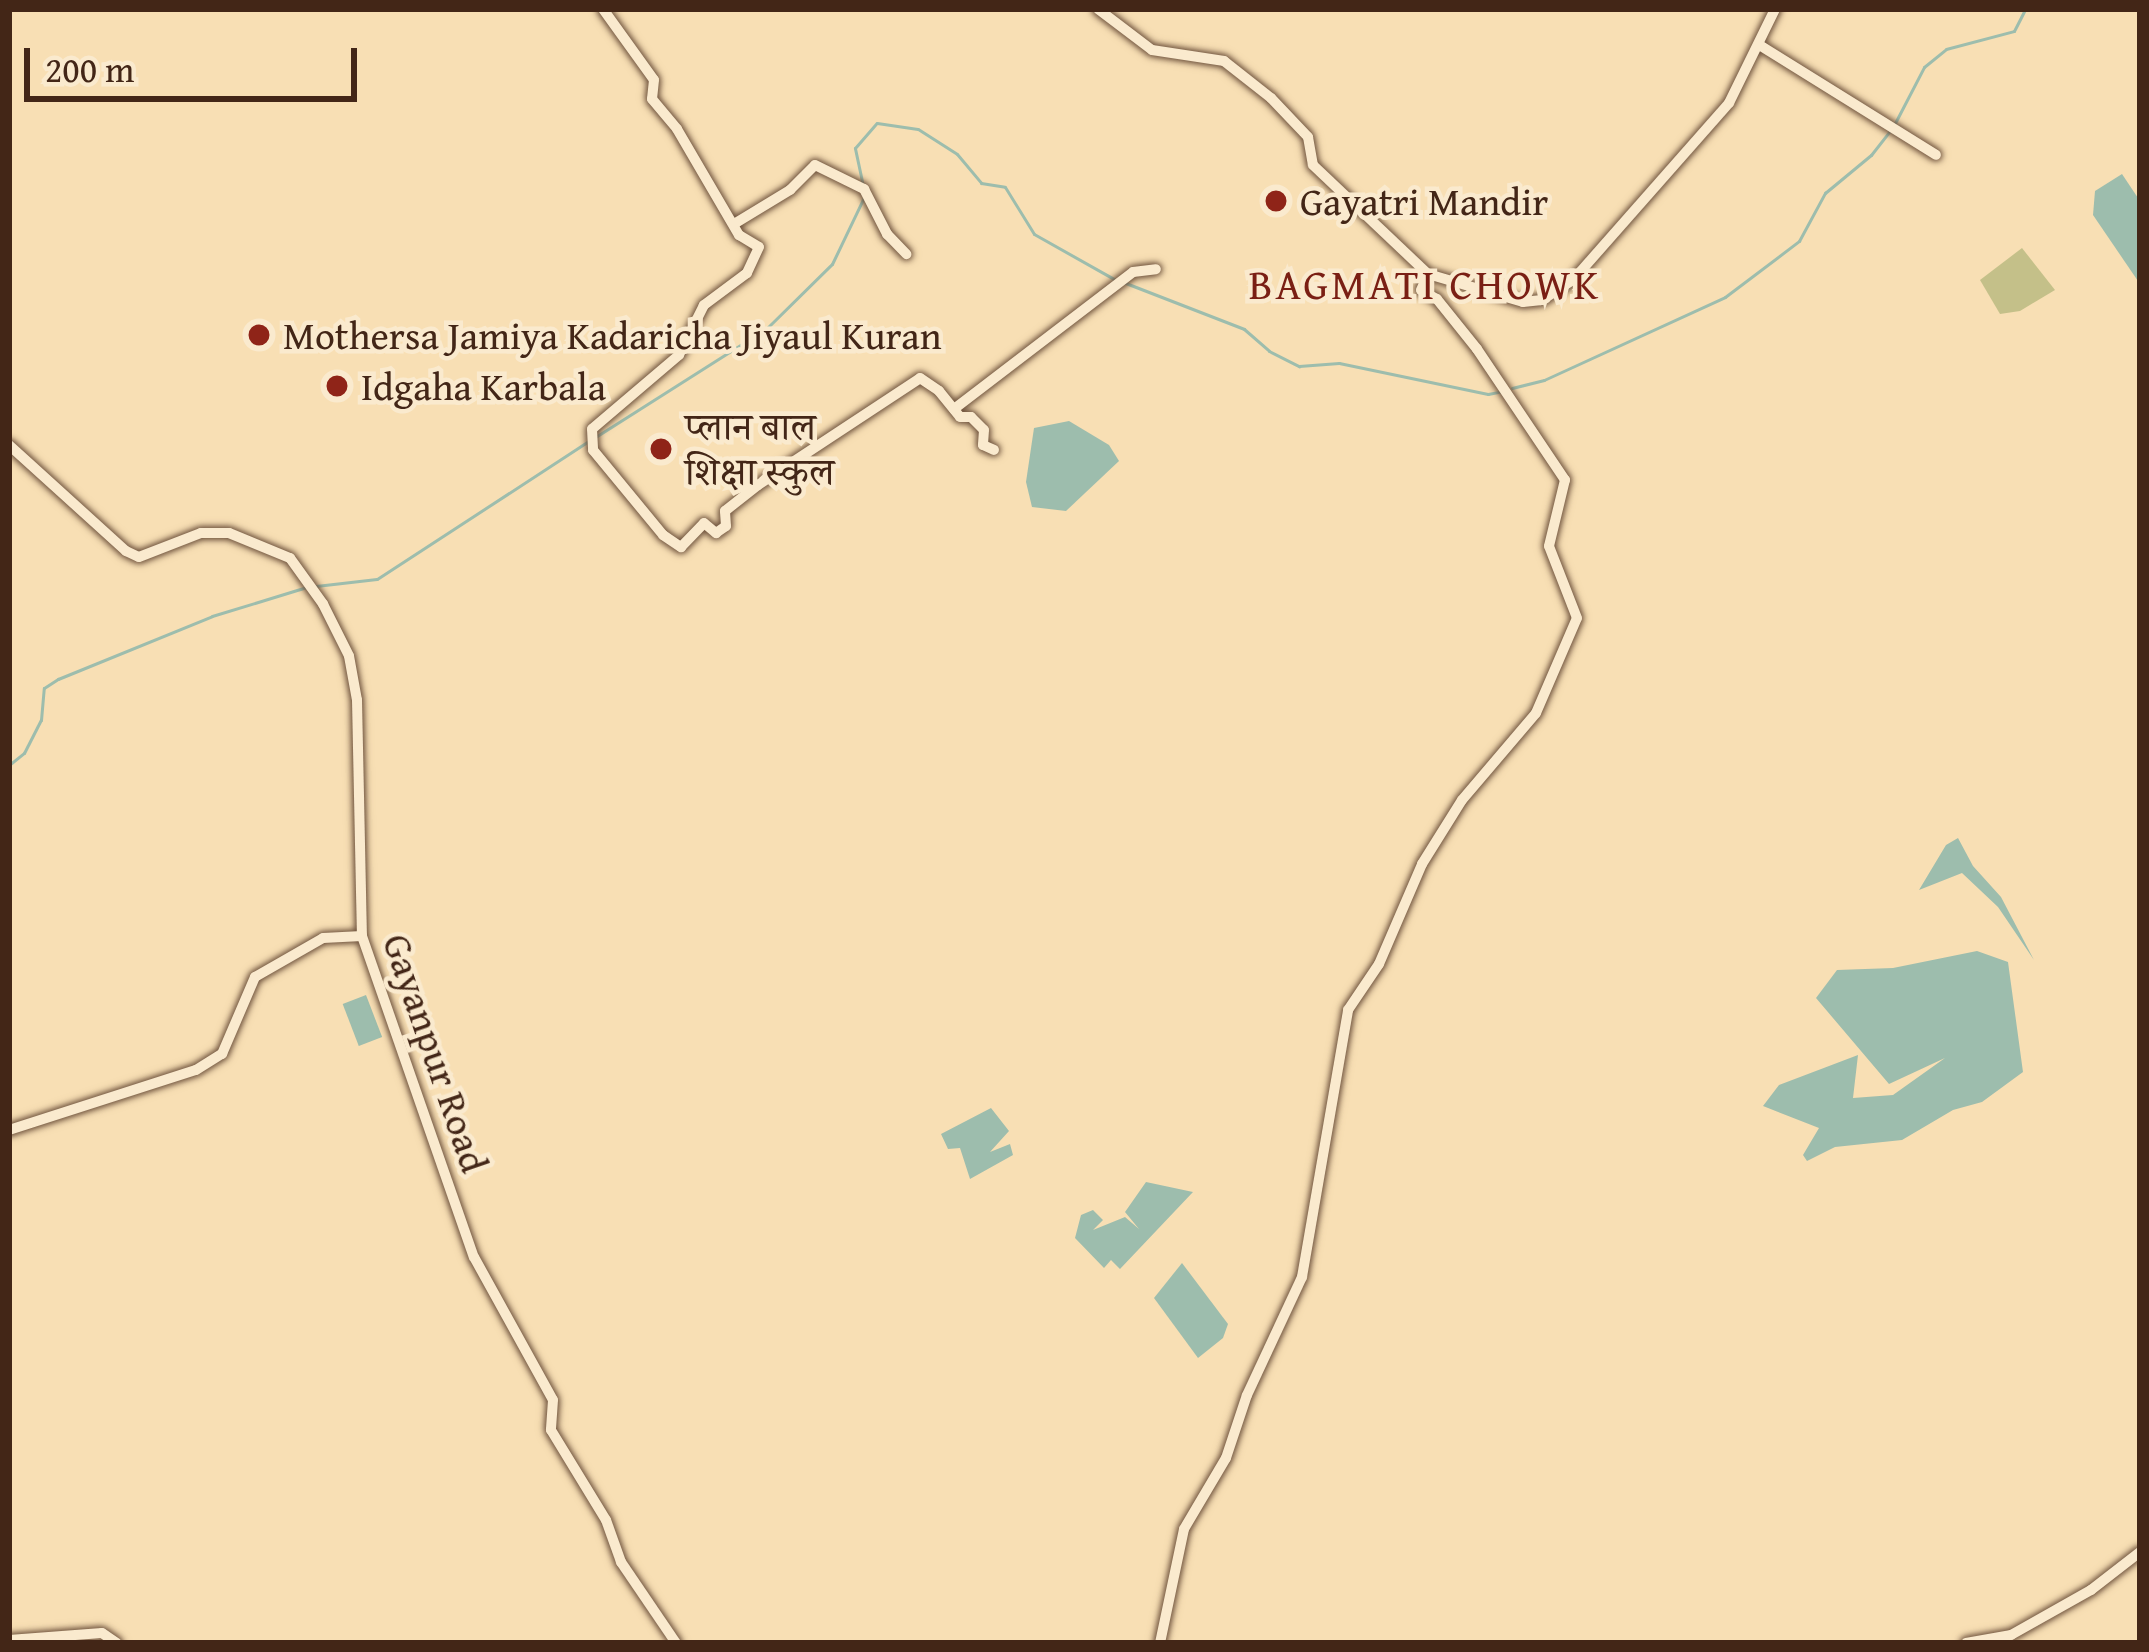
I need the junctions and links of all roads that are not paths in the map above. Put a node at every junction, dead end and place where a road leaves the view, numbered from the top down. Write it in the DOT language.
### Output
graph roads {
  1 [pos="603,9"];
  2 [pos="1098,9"];
  3 [pos="1775,9"];
  4 [pos="1761,46"];
  5 [pos="1936,155"];
  6 [pos="734,224"];
  7 [pos="906,254"];
  8 [pos="1156,269"];
  9 [pos="1428,274"];
  10 [pos="954,409"];
  11 [pos="9,445"];
  12 [pos="994,450"];
  13 [pos="362,936"];
  14 [pos="9,1130"];
  15 [pos="2140,1552"];
  16 [pos="9,1640"];
  17 [pos="117,1643"];
  18 [pos="676,1643"];
  19 [pos="1160,1643"];
  20 [pos="1966,1643"];
  1 -- 6 [label="street"];
  2 -- 9 [label="street"];
  3 -- 4 [label="street"];
  4 -- 5 [label="street"];
  4 -- 9 [label="street"];
  6 -- 7 [label="street"];
  6 -- 10 [label="street"];
  8 -- 10 [label="street"];
  9 -- 19 [label="street"];
  10 -- 12 [label="street"];
  11 -- 13 [label="street, Gayanpur Road"];
  13 -- 14 [label="street"];
  13 -- 18 [label="street, Gayanpur Road"];
  15 -- 20 [label="street"];
  16 -- 17 [label="street"];
}
